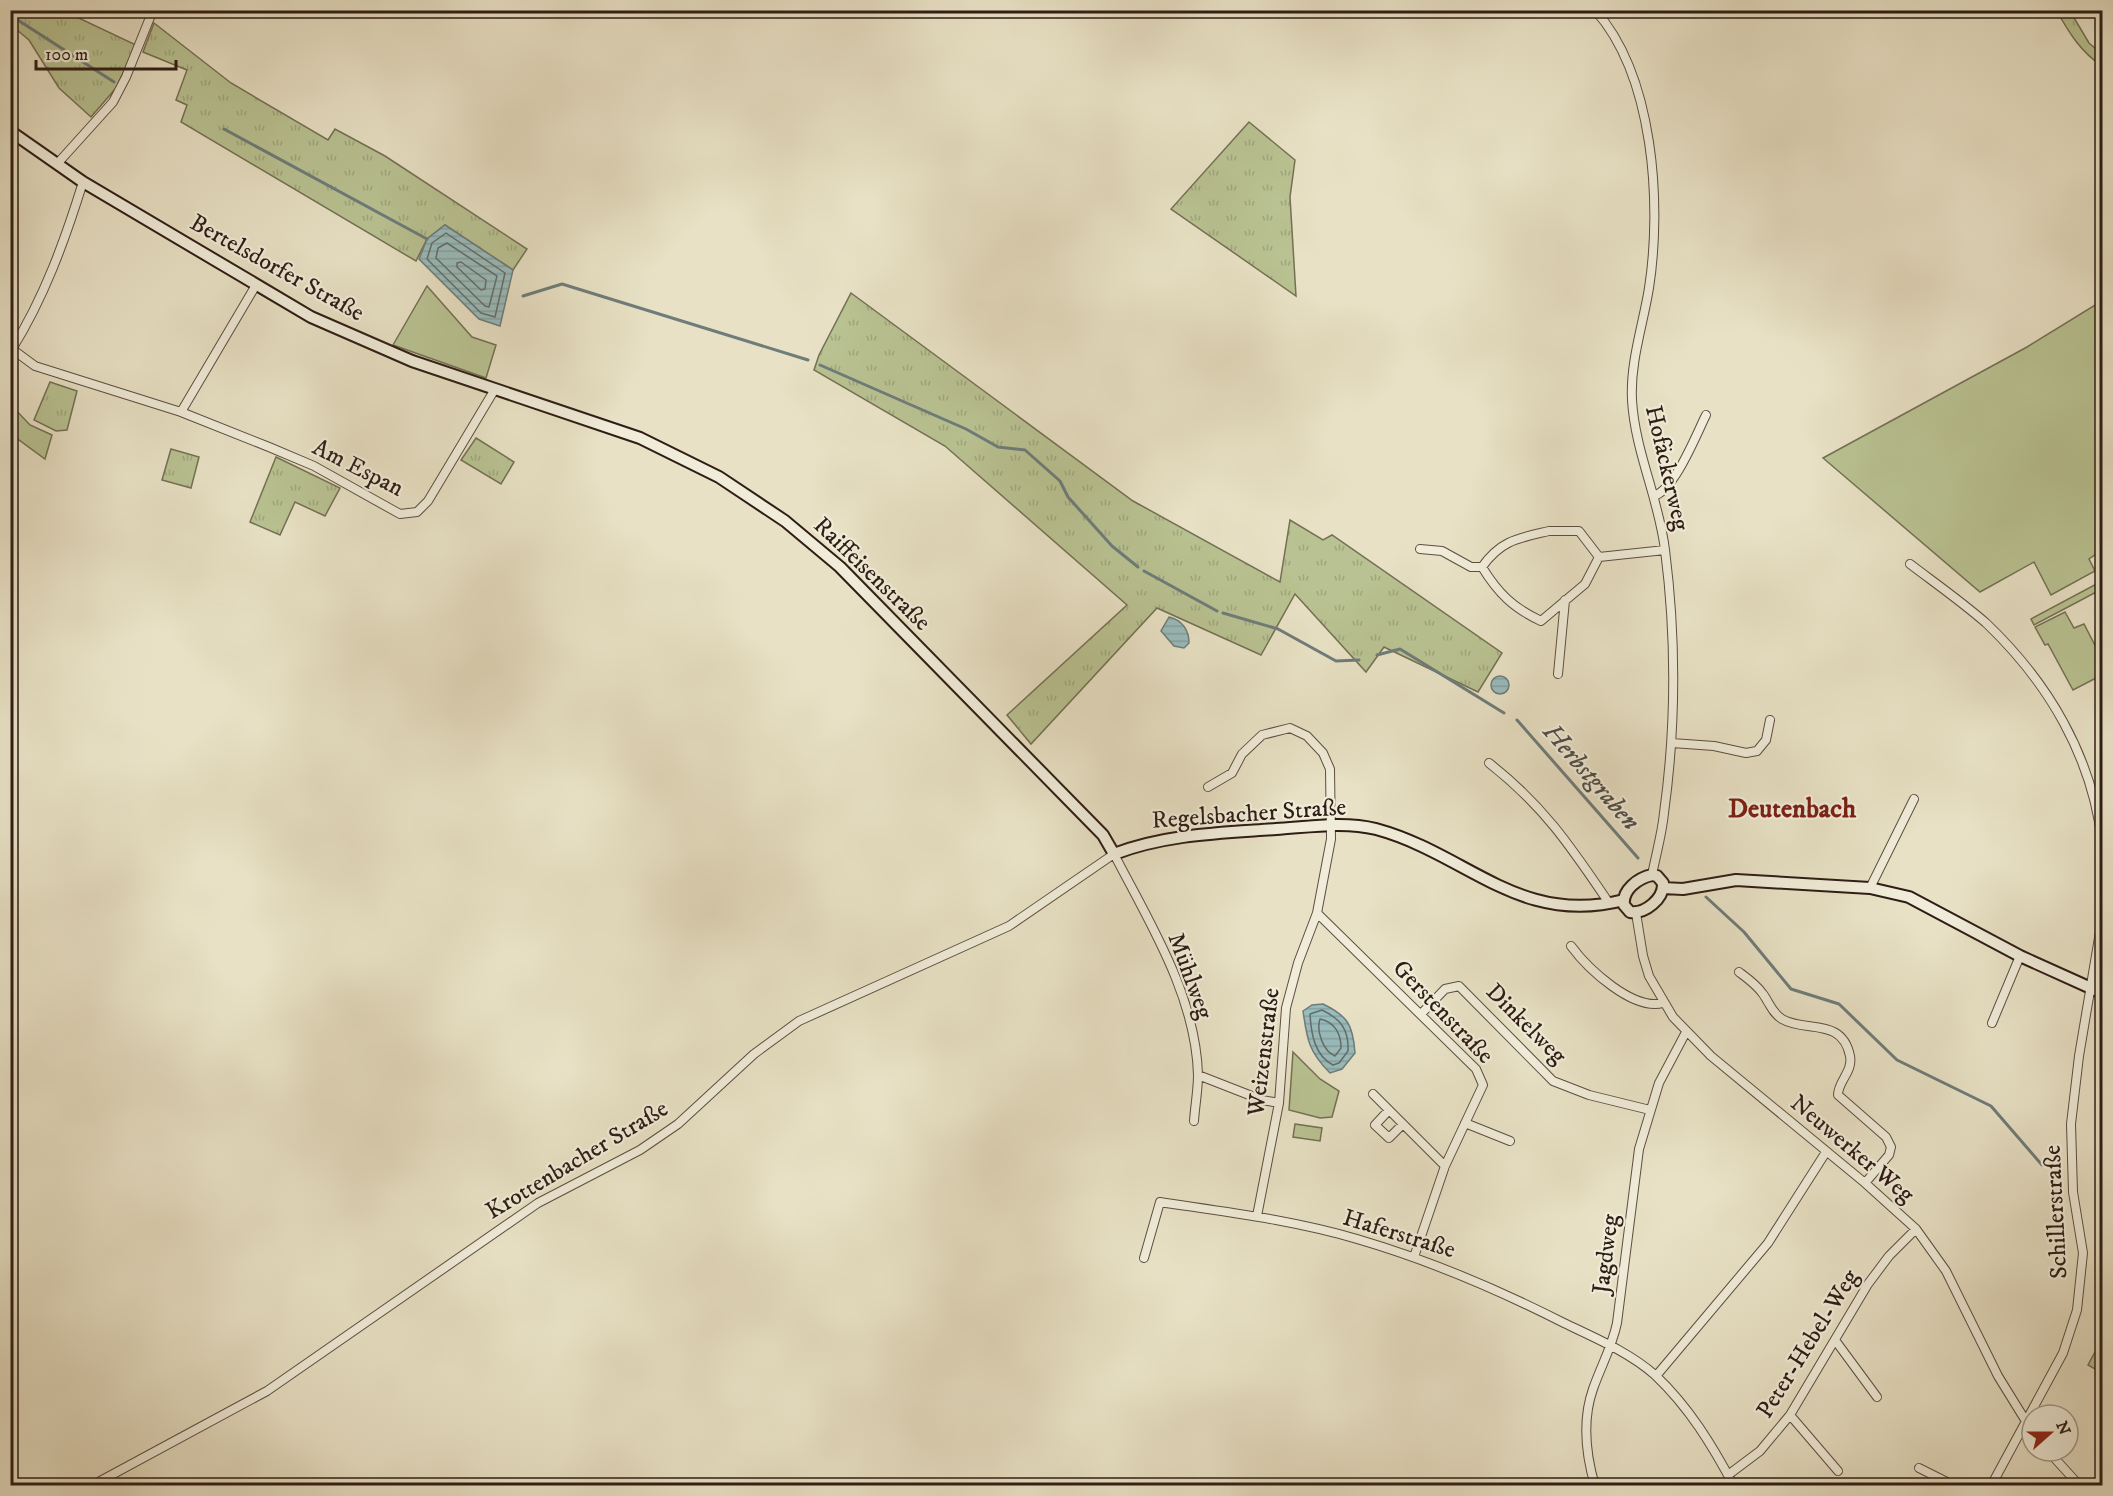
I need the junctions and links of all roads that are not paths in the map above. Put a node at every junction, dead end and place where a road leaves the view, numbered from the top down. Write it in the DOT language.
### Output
graph roads {
  1 [pos="153,10"];
  2 [pos="1595,10"];
  3 [pos="10,130"];
  4 [pos="57,164"];
  5 [pos="83,182"];
  6 [pos="256,285"];
  7 [pos="12,349"];
  8 [pos="495,389"];
  9 [pos="543,404"];
  10 [pos="181,412"];
  11 [pos="1706,415"];
  12 [pos="1654,496"];
  13 [pos="1420,549"];
  14 [pos="1665,550"];
  15 [pos="1599,556"];
  16 [pos="1910,564"];
  17 [pos="1482,567"];
  18 [pos="1564,600"];
  19 [pos="1558,674"];
  20 [pos="1770,720"];
  21 [pos="1672,743"];
  22 [pos="1489,764"];
  23 [pos="1208,787"];
  24 [pos="1914,800"];
  25 [pos="1330,825"];
  26 [pos="2103,842"];
  27 [pos="1114,854"];
  28 [pos="1652,875"];
  29 [pos="1663,888"];
  30 [pos="1870,888"];
  31 [pos="1624,900"];
  32 [pos="1609,903"];
  33 [pos="1317,913"];
  34 [pos="1636,913"];
  35 [pos="2103,920"];
  36 [pos="1571,946"];
  37 [pos="2020,956"];
  38 [pos="1739,972"];
  39 [pos="2090,989"];
  40 [pos="2103,993"];
  41 [pos="1663,1003"];
  42 [pos="1421,1014"];
  43 [pos="1992,1023"];
  44 [pos="1686,1032"];
  45 [pos="1198,1075"];
  46 [pos="1372,1094"];
  47 [pos="1279,1103"];
  48 [pos="1389,1110"];
  49 [pos="1650,1110"];
  50 [pos="1194,1121"];
  51 [pos="1465,1123"];
  52 [pos="1402,1124"];
  53 [pos="1510,1141"];
  54 [pos="1826,1152"];
  55 [pos="1445,1166"];
  56 [pos="1865,1183"];
  57 [pos="1257,1216"];
  58 [pos="1916,1229"];
  59 [pos="1414,1257"];
  60 [pos="1144,1258"];
  61 [pos="1835,1340"];
  62 [pos="1612,1347"];
  63 [pos="1656,1376"];
  64 [pos="1877,1397"];
  65 [pos="2037,1403"];
  66 [pos="2020,1413"];
  67 [pos="1790,1415"];
  68 [pos="2020,1434"];
  69 [pos="2059,1463"];
  70 [pos="1919,1468"];
  71 [pos="1838,1471"];
  72 [pos="1728,1475"];
  73 [pos="91,1485"];
  74 [pos="1595,1485"];
  75 [pos="1734,1485"];
  76 [pos="1955,1485"];
  77 [pos="1991,1485"];
  78 [pos="2080,1485"];
  1 -- 4 [label="street"];
  2 -- 12 [label="street, Hofäckerweg"];
  3 -- 4 [label="street, Bertelsdorfer Straße"];
  4 -- 5 [label="street, Bertelsdorfer Straße"];
  5 -- 6 [label="street, Bertelsdorfer Straße"];
  5 -- 7 [label="street"];
  6 -- 8 [label="street, Bertelsdorfer Straße"];
  6 -- 10 [label="street"];
  7 -- 10 [label="street, Am Espan"];
  8 -- 9 [label="street, Bertelsdorfer Straße"];
  8 -- 10 [label="street, Am Espan"];
  9 -- 27 [label="street, Raiffeisenstraße"];
  11 -- 12 [label="street"];
  12 -- 14 [label="street, Hofäckerweg"];
  13 -- 17 [label="street"];
  14 -- 15 [label="street"];
  14 -- 21 [label="street, Hofäckerweg"];
  15 -- 17 [label="street"];
  15 -- 18 [label="street"];
  16 -- 26 [label="street"];
  17 -- 18 [label="street"];
  18 -- 19 [label="street"];
  20 -- 21 [label="street"];
  21 -- 28 [label="street, Hofäckerweg"];
  22 -- 32 [label="street"];
  23 -- 25 [label="street, Weizenstraße"];
  24 -- 30 [label="street"];
  25 -- 27 [label="street, Regelsbacher Straße"];
  25 -- 32 [label="street, Regelsbacher Straße"];
  25 -- 33 [label="street, Weizenstraße"];
  27 -- 45 [label="street, Mühlweg"];
  27 -- 73 [label="street, Krottenbacher Straße"];
  28 -- 29 [label="street"];
  28 -- 31 [label="street"];
  29 -- 30 [label="street"];
  29 -- 34 [label="street"];
  30 -- 37 [label="street"];
  31 -- 32 [label="street, Regelsbacher Straße"];
  31 -- 34 [label="street"];
  33 -- 42 [label="street, Gerstenstraße"];
  33 -- 47 [label="street, Weizenstraße"];
  34 -- 41 [label="street, Neuwerker Weg"];
  35 -- 39 [label="street, Schillerstraße"];
  36 -- 41 [label="street"];
  37 -- 39 [label="street"];
  37 -- 43 [label="street"];
  38 -- 56 [label="street"];
  39 -- 40 [label="street"];
  39 -- 65 [label="street, Schillerstraße"];
  41 -- 44 [label="street, Neuwerker Weg"];
  42 -- 49 [label="street, Dinkelweg"];
  42 -- 51 [label="street, Gerstenstraße"];
  44 -- 49 [label="street, Jagdweg"];
  44 -- 54 [label="street, Neuwerker Weg"];
  45 -- 47 [label="street"];
  45 -- 50 [label="street, Mühlweg"];
  46 -- 48 [label="street"];
  47 -- 57 [label="street, Weizenstraße"];
  48 -- 52 [label="street"];
  48 -- 52 [label="street"];
  49 -- 62 [label="street, Jagdweg"];
  51 -- 53 [label="street"];
  51 -- 55 [label="street, Gerstenstraße"];
  52 -- 55 [label="street"];
  54 -- 56 [label="street, Neuwerker Weg"];
  54 -- 63 [label="street"];
  55 -- 59 [label="street, Gerstenstraße"];
  56 -- 58 [label="street, Neuwerker Weg"];
  57 -- 59 [label="street, Haferstraße"];
  57 -- 60 [label="street, Haferstraße"];
  58 -- 61 [label="street, Peter-Hebel-Weg"];
  58 -- 66 [label="street, Neuwerker Weg"];
  59 -- 62 [label="street, Haferstraße"];
  61 -- 64 [label="street"];
  61 -- 67 [label="street, Peter-Hebel-Weg"];
  62 -- 63 [label="street, Haferstraße"];
  62 -- 74 [label="street, Jagdweg"];
  63 -- 72 [label="street, Haferstraße"];
  67 -- 71 [label="street"];
  67 -- 72 [label="street, Peter-Hebel-Weg"];
  68 -- 77 [label="street, Schillerstraße"];
  69 -- 78 [label="street"];
  70 -- 76 [label="street"];
  72 -- 75 [label="street, Haferstraße"];
}
